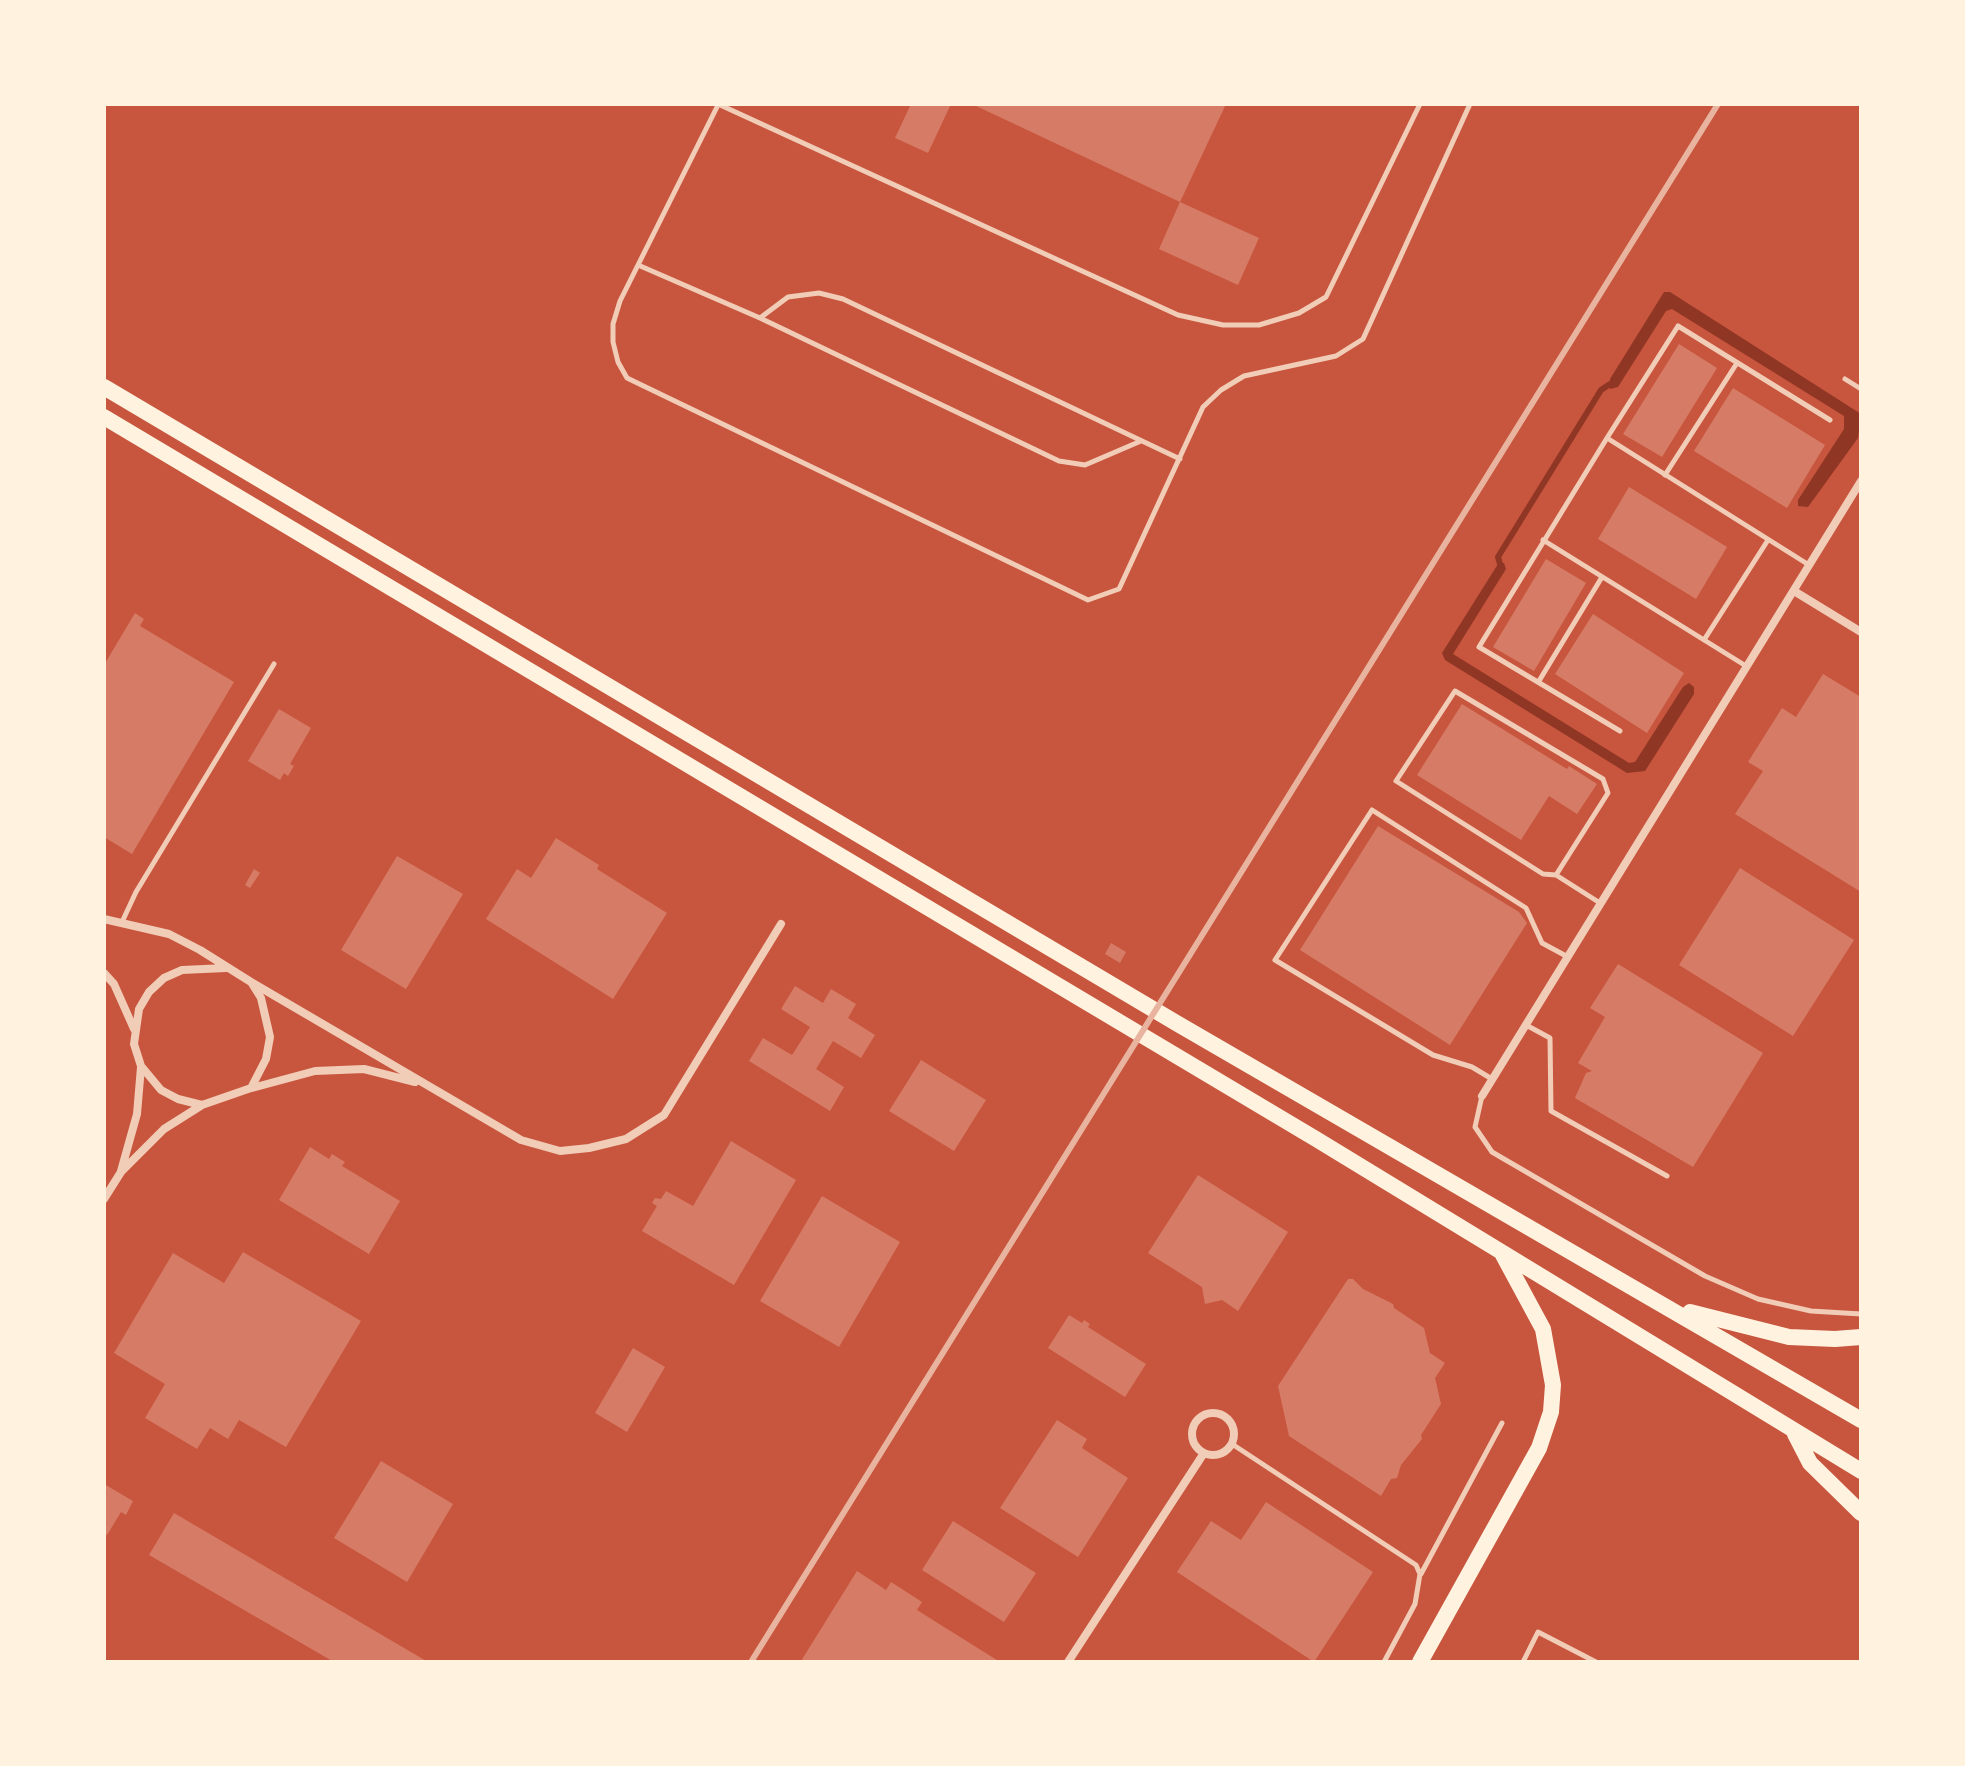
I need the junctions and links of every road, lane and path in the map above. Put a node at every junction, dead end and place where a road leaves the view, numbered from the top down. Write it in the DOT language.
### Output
graph roads {
  1 [pos="718,104"];
  2 [pos="1420,104"];
  3 [pos="1470,104"];
  4 [pos="638,265"];
  5 [pos="760,318"];
  6 [pos="1737,363"];
  7 [pos="1845,379"];
  8 [pos="104,387"];
  9 [pos="1861,389"];
  10 [pos="104,417"];
  11 [pos="1830,420"];
  12 [pos="1607,438"];
  13 [pos="1141,441"];
  14 [pos="1180,459"];
  15 [pos="1665,475"];
  16 [pos="1861,481"];
  17 [pos="1543,540"];
  18 [pos="1769,540"];
  19 [pos="1809,565"];
  20 [pos="1602,577"];
  21 [pos="1794,591"];
  22 [pos="1861,632"];
  23 [pos="1704,640"];
  24 [pos="274,664"];
  25 [pos="1747,667"];
  26 [pos="1539,681"];
  27 [pos="1620,731"];
  28 [pos="1556,875"];
  29 [pos="1600,903"];
  30 [pos="104,919"];
  31 [pos="122,922"];
  32 [pos="781,924"];
  33 [pos="1568,957"];
  34 [pos="226,968"];
  35 [pos="104,973"];
  36 [pos="251,982"];
  37 [pos="1526,1025"];
  38 [pos="134,1029"];
  39 [pos="141,1066"];
  40 [pos="1492,1079"];
  41 [pos="426,1084"];
  42 [pos="251,1088"];
  43 [pos="1482,1096"];
  44 [pos="202,1105"];
  45 [pos="121,1172"];
  46 [pos="1667,1176"];
  47 [pos="104,1199"];
  48 [pos="1502,1254"];
  49 [pos="1667,1305"];
  50 [pos="1861,1314"];
  51 [pos="1861,1337"];
  52 [pos="1861,1420"];
  53 [pos="1502,1423"];
  54 [pos="1794,1432"];
  55 [pos="1232,1444"];
  56 [pos="1204,1453"];
  57 [pos="1861,1471"];
  58 [pos="1861,1513"];
  59 [pos="1420,1574"];
  60 [pos="1068,1662"];
  61 [pos="1384,1662"];
  62 [pos="1420,1662"];
  63 [pos="1523,1662"];
  64 [pos="1596,1662"];
  1 -- 2 [label="lane"];
  1 -- 4 [label="lane"];
  3 -- 14 [label="lane"];
  4 -- 5 [label="lane"];
  4 -- 14 [label="lane"];
  5 -- 13 [label="lane"];
  5 -- 13 [label="lane"];
  6 -- 11 [label="lane"];
  6 -- 12 [label="lane"];
  6 -- 15 [label="lane"];
  7 -- 9 [label="lane"];
  8 -- 49 [label="highway"];
  10 -- 48 [label="highway"];
  12 -- 15 [label="lane"];
  12 -- 17 [label="lane"];
  13 -- 14 [label="lane"];
  15 -- 18 [label="lane"];
  16 -- 19 [label="street"];
  17 -- 20 [label="lane"];
  17 -- 26 [label="lane"];
  18 -- 19 [label="lane"];
  18 -- 23 [label="lane"];
  19 -- 21 [label="street"];
  20 -- 23 [label="lane"];
  20 -- 26 [label="lane"];
  21 -- 22 [label="street"];
  21 -- 25 [label="street"];
  23 -- 25 [label="lane"];
  24 -- 31 [label="lane"];
  25 -- 29 [label="street"];
  26 -- 27 [label="lane"];
  28 -- 28 [label="lane"];
  28 -- 29 [label="lane"];
  29 -- 33 [label="street"];
  30 -- 31 [label="street"];
  31 -- 34 [label="street"];
  32 -- 41 [label="street"];
  33 -- 37 [label="street"];
  33 -- 40 [label="lane"];
  34 -- 36 [label="street"];
  34 -- 38 [label="street"];
  35 -- 38 [label="street"];
  36 -- 41 [label="street"];
  36 -- 42 [label="street"];
  37 -- 40 [label="street"];
  37 -- 46 [label="lane"];
  38 -- 39 [label="street"];
  39 -- 44 [label="street"];
  39 -- 45 [label="street"];
  40 -- 43 [label="street"];
  41 -- 42 [label="street"];
  42 -- 44 [label="street"];
  43 -- 50 [label="lane"];
  44 -- 45 [label="street"];
  45 -- 47 [label="street"];
  48 -- 54 [label="highway"];
  48 -- 62 [label="highway"];
  49 -- 51 [label="highway"];
  49 -- 52 [label="highway"];
  53 -- 59 [label="lane"];
  54 -- 57 [label="highway"];
  54 -- 58 [label="highway"];
  55 -- 56 [label="street"];
  55 -- 56 [label="street"];
  55 -- 59 [label="lane"];
  56 -- 60 [label="street"];
  59 -- 61 [label="lane"];
  63 -- 64 [label="lane"];
}
